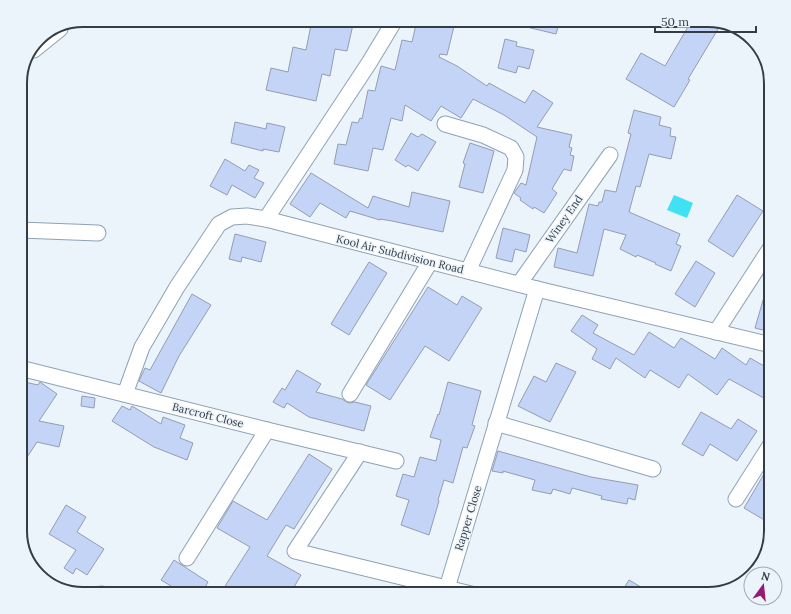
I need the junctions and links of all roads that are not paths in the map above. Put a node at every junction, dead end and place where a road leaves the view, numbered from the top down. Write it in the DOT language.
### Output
graph roads {
  1 [pos="391,27"];
  2 [pos="445,124"];
  3 [pos="610,155"];
  4 [pos="266,219"];
  5 [pos="27,230"];
  6 [pos="98,233"];
  7 [pos="764,258"];
  8 [pos="430,262"];
  9 [pos="468,271"];
  10 [pos="519,284"];
  11 [pos="537,289"];
  12 [pos="716,332"];
  13 [pos="764,343"];
  14 [pos="27,370"];
  15 [pos="124,394"];
  16 [pos="350,394"];
  17 [pos="496,423"];
  18 [pos="267,430"];
  19 [pos="360,452"];
  20 [pos="764,455"];
  21 [pos="396,461"];
  22 [pos="653,469"];
  23 [pos="736,499"];
  24 [pos="187,558"];
  25 [pos="443,587"];
  26 [pos="447,587"];
  1 -- 4 [label="street"];
  2 -- 9 [label="street"];
  3 -- 10 [label="street, Winey End"];
  4 -- 8 [label="street, Kool Air Subdivision Road"];
  4 -- 15 [label="street, Kool Air Subdivision Road"];
  5 -- 6 [label="street"];
  7 -- 12 [label="street"];
  8 -- 9 [label="street, Kool Air Subdivision Road"];
  8 -- 16 [label="street"];
  9 -- 10 [label="street, Kool Air Subdivision Road"];
  10 -- 11 [label="street, Kool Air Subdivision Road"];
  11 -- 12 [label="street, Kool Air Subdivision Road"];
  11 -- 17 [label="street, Rapper Close"];
  12 -- 13 [label="street, Kool Air Subdivision Road"];
  14 -- 15 [label="street, Barcroft Close"];
  15 -- 18 [label="street, Barcroft Close"];
  17 -- 22 [label="street"];
  17 -- 26 [label="street, Rapper Close"];
  18 -- 19 [label="street, Barcroft Close"];
  18 -- 24 [label="street"];
  19 -- 21 [label="street, Barcroft Close"];
  19 -- 25 [label="street"];
  20 -- 23 [label="street"];
}
